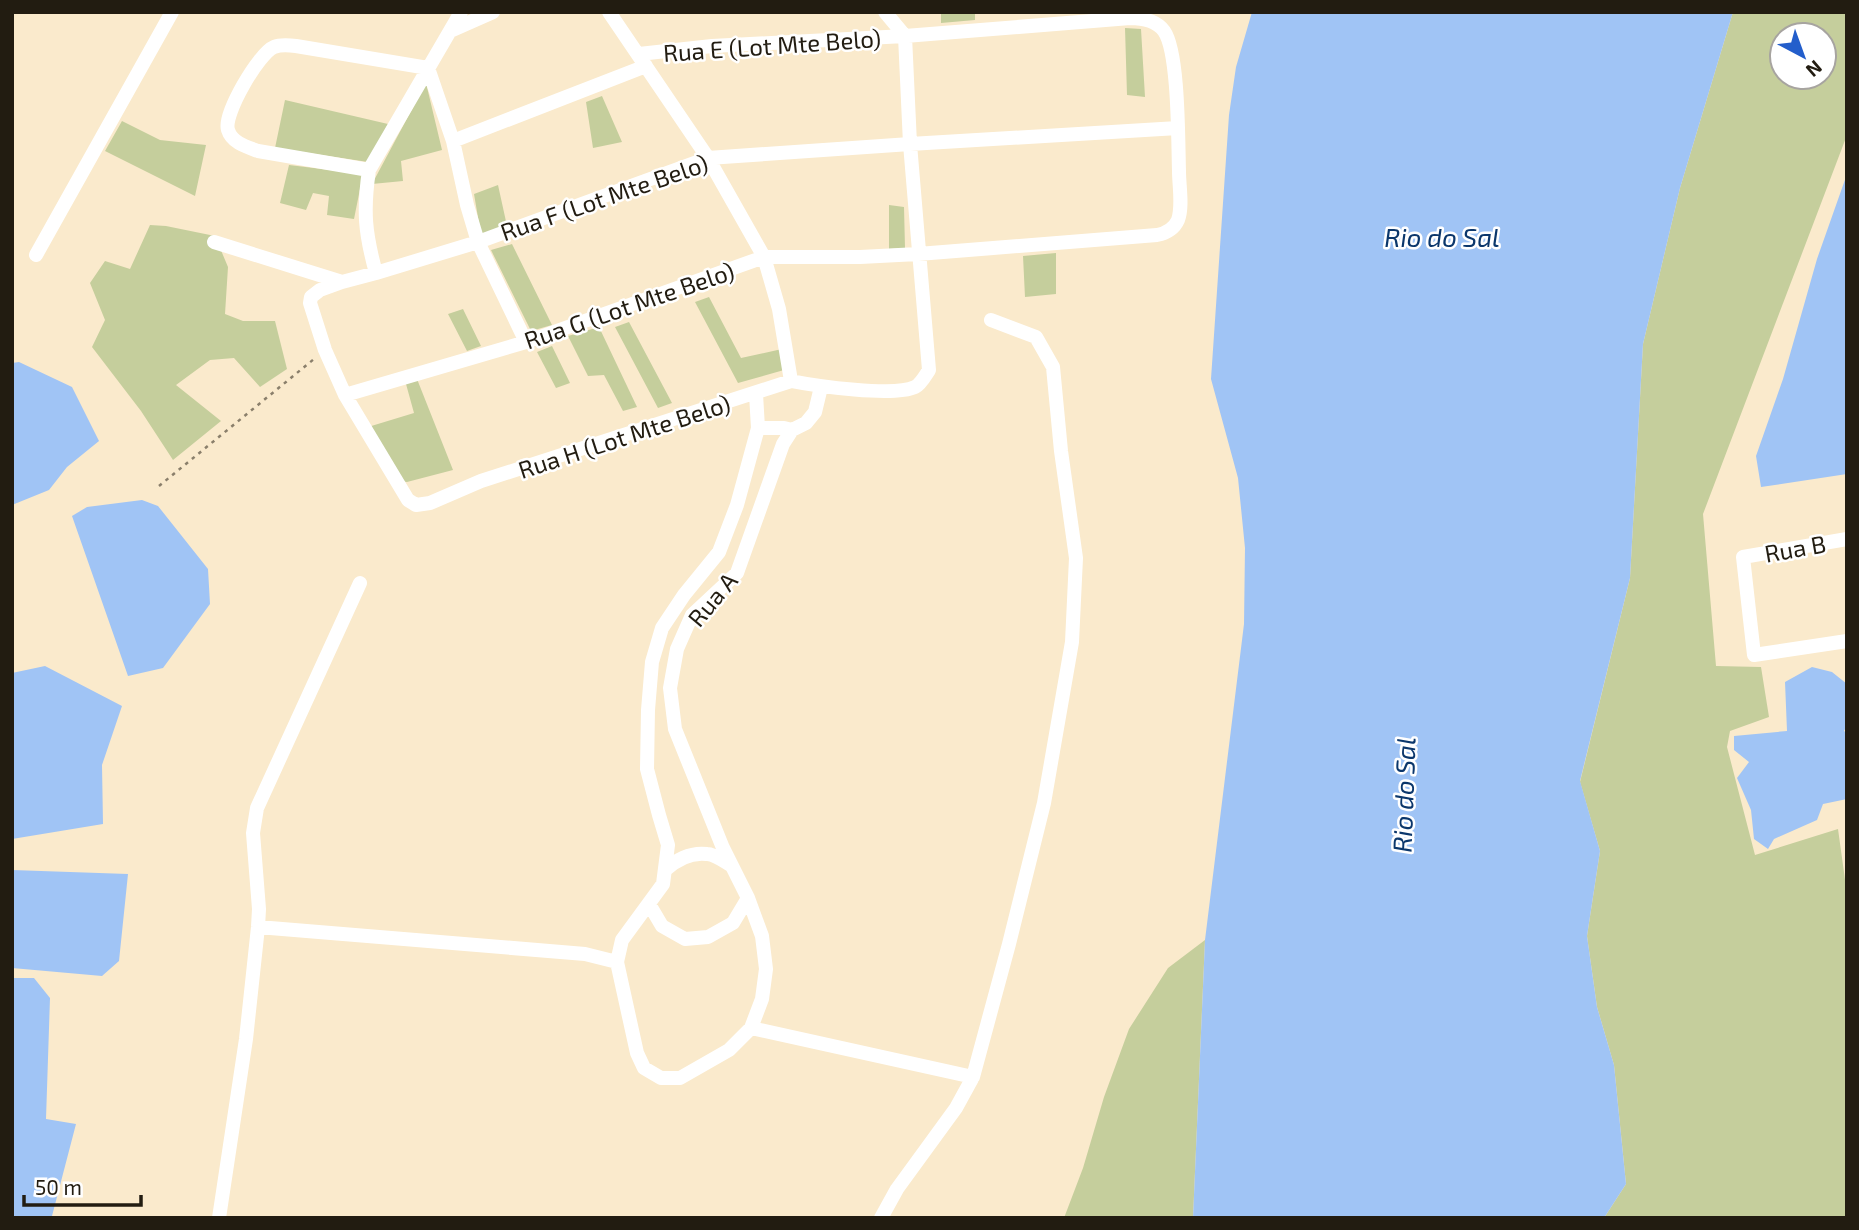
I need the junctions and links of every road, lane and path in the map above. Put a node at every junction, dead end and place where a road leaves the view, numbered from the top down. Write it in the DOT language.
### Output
graph roads {
  1 [pos="172,12"];
  2 [pos="461,12"];
  3 [pos="493,12"];
  4 [pos="609,12"];
  5 [pos="885,12"];
  6 [pos="450,31"];
  7 [pos="905,36"];
  8 [pos="642,60"];
  9 [pos="428,68"];
  10 [pos="1178,128"];
  11 [pos="453,141"];
  12 [pos="910,144"];
  13 [pos="708,158"];
  14 [pos="369,170"];
  15 [pos="214,242"];
  16 [pos="478,242"];
  17 [pos="918,254"];
  18 [pos="36,255"];
  19 [pos="764,257"];
  20 [pos="376,273"];
  21 [pos="342,282"];
  22 [pos="991,320"];
  23 [pos="526,342"];
  24 [pos="324,350"];
  25 [pos="791,381"];
  26 [pos="821,387"];
  27 [pos="756,394"];
  28 [pos="345,396"];
  29 [pos="758,428"];
  30 [pos="792,430"];
  31 [pos="159,486"];
  32 [pos="1847,539"];
  33 [pos="360,583"];
  34 [pos="1847,642"];
  35 [pos="714,823"];
  36 [pos="668,845"];
  37 [pos="708,853"];
  38 [pos="688,856"];
  39 [pos="732,866"];
  40 [pos="665,870"];
  41 [pos="748,898"];
  42 [pos="649,904"];
  43 [pos="258,927"];
  44 [pos="617,962"];
  45 [pos="751,1028"];
  46 [pos="973,1077"];
  47 [pos="219,1218"];
  48 [pos="881,1218"];
  1 -- 18 [label="street"];
  2 -- 6 [label="street"];
  3 -- 6 [label="street"];
  4 -- 8 [label="street"];
  5 -- 7 [label="street"];
  6 -- 9 [label="street"];
  7 -- 8 [label="street, Rua E (Lot Mte Belo)"];
  7 -- 10 [label="street, Rua E (Lot Mte Belo)"];
  7 -- 12 [label="street"];
  8 -- 11 [label="street, Rua E (Lot Mte Belo)"];
  8 -- 13 [label="street"];
  9 -- 11 [label="street"];
  9 -- 14 [label="street"];
  9 -- 14 [label="street"];
  10 -- 12 [label="street, Rua F (Lot Mte Belo)"];
  10 -- 17 [label="street, Rua G (Lot Mte Belo)"];
  11 -- 16 [label="street"];
  12 -- 13 [label="street, Rua F (Lot Mte Belo)"];
  12 -- 17 [label="street"];
  13 -- 16 [label="street, Rua F (Lot Mte Belo)"];
  13 -- 19 [label="street"];
  14 -- 20 [label="street"];
  15 -- 21 [label="street"];
  16 -- 20 [label="street, Rua F (Lot Mte Belo)"];
  16 -- 23 [label="street"];
  17 -- 19 [label="street, Rua G (Lot Mte Belo)"];
  17 -- 26 [label="street"];
  19 -- 23 [label="street, Rua G (Lot Mte Belo)"];
  19 -- 25 [label="street"];
  20 -- 21 [label="street, Rua F (Lot Mte Belo)"];
  21 -- 24 [label="street, Rua F (Lot Mte Belo)"];
  22 -- 46 [label="street"];
  23 -- 28 [label="street, Rua G (Lot Mte Belo)"];
  24 -- 28 [label="street"];
  24 -- 31 [label="path"];
  25 -- 26 [label="street"];
  25 -- 27 [label="street, Rua H (Lot Mte Belo)"];
  26 -- 30 [label="street, Rua A"];
  27 -- 28 [label="street, Rua H (Lot Mte Belo)"];
  27 -- 29 [label="street, Rua A"];
  29 -- 30 [label="street"];
  29 -- 36 [label="street, Rua A"];
  30 -- 35 [label="street, Rua A"];
  32 -- 34 [label="street, Rua B"];
  33 -- 43 [label="street"];
  35 -- 37 [label="street"];
  35 -- 39 [label="street, Rua A"];
  36 -- 38 [label="street"];
  36 -- 40 [label="street, Rua A"];
  37 -- 38 [label="street"];
  37 -- 39 [label="street"];
  38 -- 40 [label="street"];
  39 -- 41 [label="street, Rua A"];
  40 -- 42 [label="street, Rua A"];
  41 -- 42 [label="street"];
  41 -- 45 [label="street, Rua A"];
  42 -- 44 [label="street, Rua A"];
  43 -- 44 [label="street"];
  43 -- 47 [label="street"];
  44 -- 45 [label="street"];
  45 -- 46 [label="street"];
  46 -- 48 [label="street"];
}
